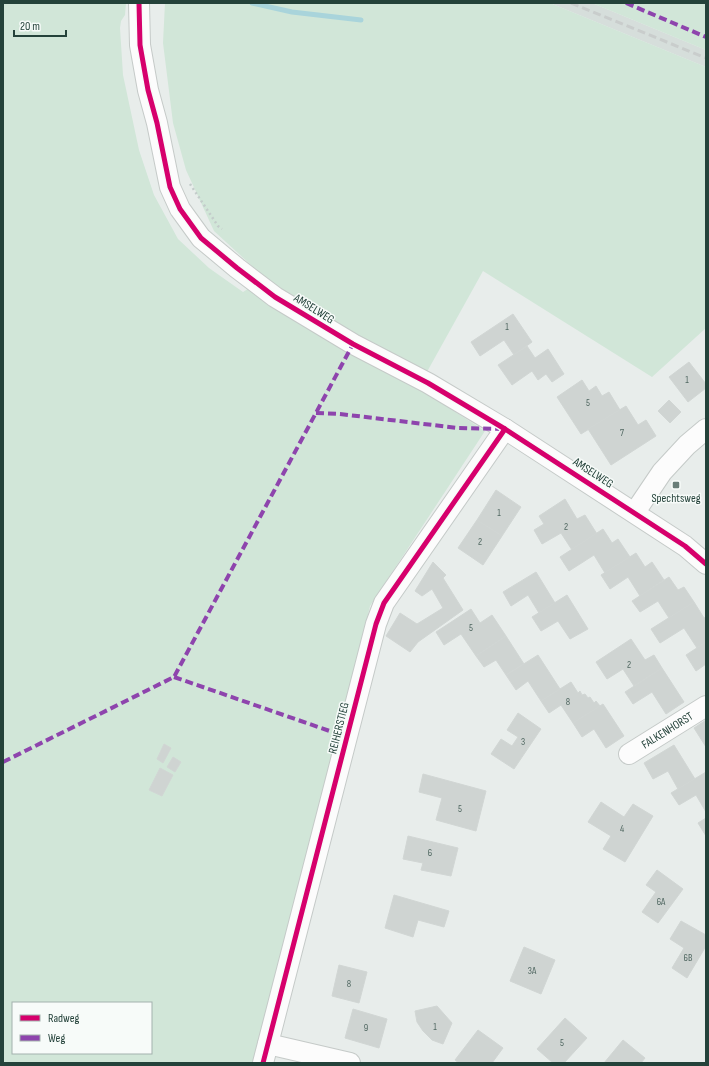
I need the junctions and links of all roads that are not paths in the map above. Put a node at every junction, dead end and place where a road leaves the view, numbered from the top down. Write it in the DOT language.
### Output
graph roads {
  1 [pos="139,3"];
  2 [pos="505,429"];
  3 [pos="706,429"];
  4 [pos="635,512"];
  5 [pos="706,564"];
  6 [pos="706,706"];
  7 [pos="629,754"];
  8 [pos="266,1054"];
  9 [pos="350,1063"];
  1 -- 2 [label="street, AMSELWEG"];
  2 -- 4 [label="street, AMSELWEG"];
  2 -- 8 [label="street, REIHERSTIEG"];
  3 -- 4 [label="street"];
  4 -- 5 [label="street, AMSELWEG"];
  6 -- 7 [label="street, FALKENHORST"];
  8 -- 9 [label="street"];
}
